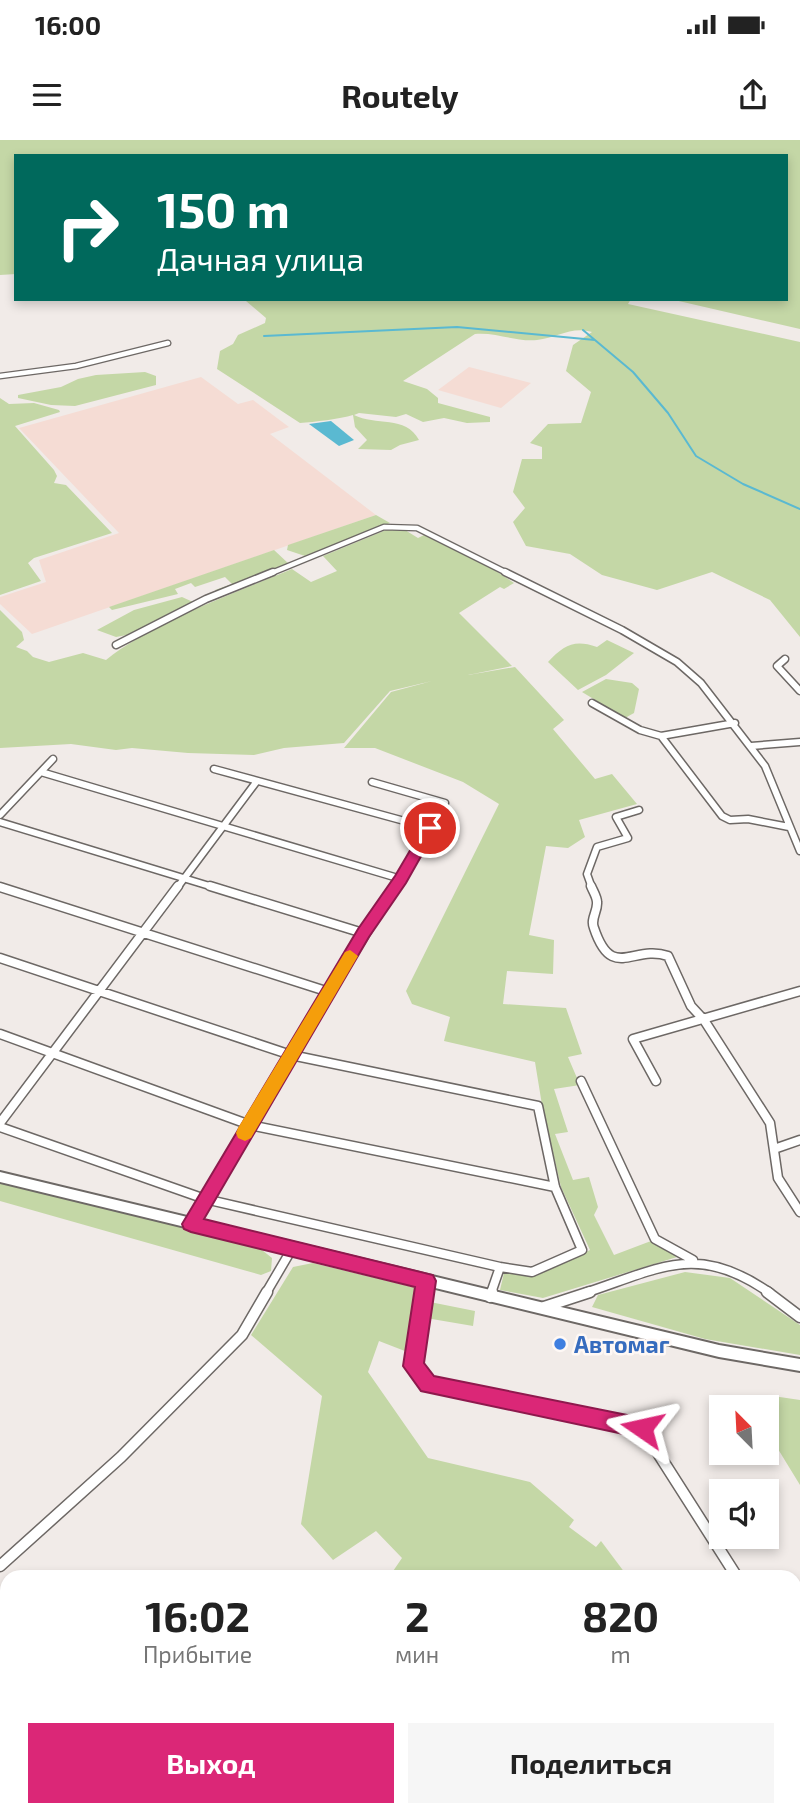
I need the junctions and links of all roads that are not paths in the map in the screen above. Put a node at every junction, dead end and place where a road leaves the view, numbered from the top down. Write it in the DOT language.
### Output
graph roads {
  1 [pos="168,343"];
  2 [pos="0,376"];
  3 [pos="116,645"];
  4 [pos="785,659"];
  5 [pos="800,691"];
  6 [pos="592,703"];
  7 [pos="734,723"];
  8 [pos="661,736"];
  9 [pos="800,742"];
  10 [pos="751,746"];
  11 [pos="52,759"];
  12 [pos="214,769"];
  13 [pos="41,772"];
  14 [pos="257,781"];
  15 [pos="372,782"];
  16 [pos="639,810"];
  17 [pos="0,815"];
  18 [pos="0,822"];
  19 [pos="222,827"];
  20 [pos="789,827"];
  21 [pos="430,828"];
  22 [pos="452,834"];
  23 [pos="800,851"];
  24 [pos="185,877"];
  25 [pos="401,879"];
  26 [pos="0,887"];
  27 [pos="144,933"];
  28 [pos="363,933"];
  29 [pos="0,958"];
  30 [pos="100,990"];
  31 [pos="800,991"];
  32 [pos="329,992"];
  33 [pos="704,1020"];
  34 [pos="0,1034"];
  35 [pos="54,1052"];
  36 [pos="291,1055"];
  37 [pos="581,1081"];
  38 [pos="656,1081"];
  39 [pos="0,1125"];
  40 [pos="250,1125"];
  41 [pos="800,1140"];
  42 [pos="774,1149"];
  43 [pos="0,1177"];
  44 [pos="555,1187"];
  45 [pos="205,1199"];
  46 [pos="800,1212"];
  47 [pos="191,1224"];
  48 [pos="293,1247"];
  49 [pos="694,1260"];
  50 [pos="500,1267"];
  51 [pos="426,1281"];
  52 [pos="490,1297"];
  53 [pos="542,1308"];
  54 [pos="800,1317"];
  55 [pos="800,1366"];
  56 [pos="0,1566"];
  57 [pos="733,1570"];
  1 -- 2 [label="street"];
  3 -- 7 [label="street"];
  4 -- 5 [label="street"];
  6 -- 8 [label="street"];
  7 -- 8 [label="street"];
  7 -- 10 [label="street"];
  8 -- 20 [label="street"];
  9 -- 10 [label="street"];
  10 -- 20 [label="street"];
  11 -- 13 [label="street"];
  12 -- 14 [label="street"];
  13 -- 17 [label="street"];
  13 -- 19 [label="street"];
  14 -- 19 [label="street"];
  14 -- 21 [label="street"];
  15 -- 21 [label="street"];
  16 -- 33 [label="street"];
  18 -- 24 [label="street"];
  19 -- 24 [label="street"];
  19 -- 25 [label="street"];
  20 -- 23 [label="street"];
  21 -- 22 [label="street"];
  21 -- 25 [label="street"];
  24 -- 27 [label="street"];
  24 -- 28 [label="street"];
  25 -- 28 [label="street"];
  26 -- 27 [label="street"];
  27 -- 30 [label="street"];
  27 -- 32 [label="street"];
  28 -- 32 [label="street"];
  29 -- 30 [label="street"];
  30 -- 35 [label="street"];
  30 -- 36 [label="street"];
  31 -- 33 [label="street"];
  32 -- 36 [label="street"];
  33 -- 38 [label="street"];
  33 -- 42 [label="street"];
  34 -- 35 [label="street"];
  35 -- 39 [label="street"];
  35 -- 40 [label="street"];
  36 -- 40 [label="street"];
  36 -- 44 [label="street"];
  37 -- 49 [label="street"];
  39 -- 45 [label="street"];
  40 -- 44 [label="street"];
  40 -- 45 [label="street"];
  41 -- 42 [label="street"];
  42 -- 46 [label="street"];
  43 -- 47 [label="main road"];
  44 -- 50 [label="street"];
  45 -- 47 [label="street"];
  45 -- 50 [label="street"];
  47 -- 48 [label="main road"];
  48 -- 51 [label="main road"];
  48 -- 56 [label="street"];
  49 -- 53 [label="street"];
  49 -- 54 [label="street"];
  50 -- 52 [label="street"];
  51 -- 52 [label="main road"];
  51 -- 57 [label="street"];
  52 -- 53 [label="main road"];
  53 -- 55 [label="main road"];
}
